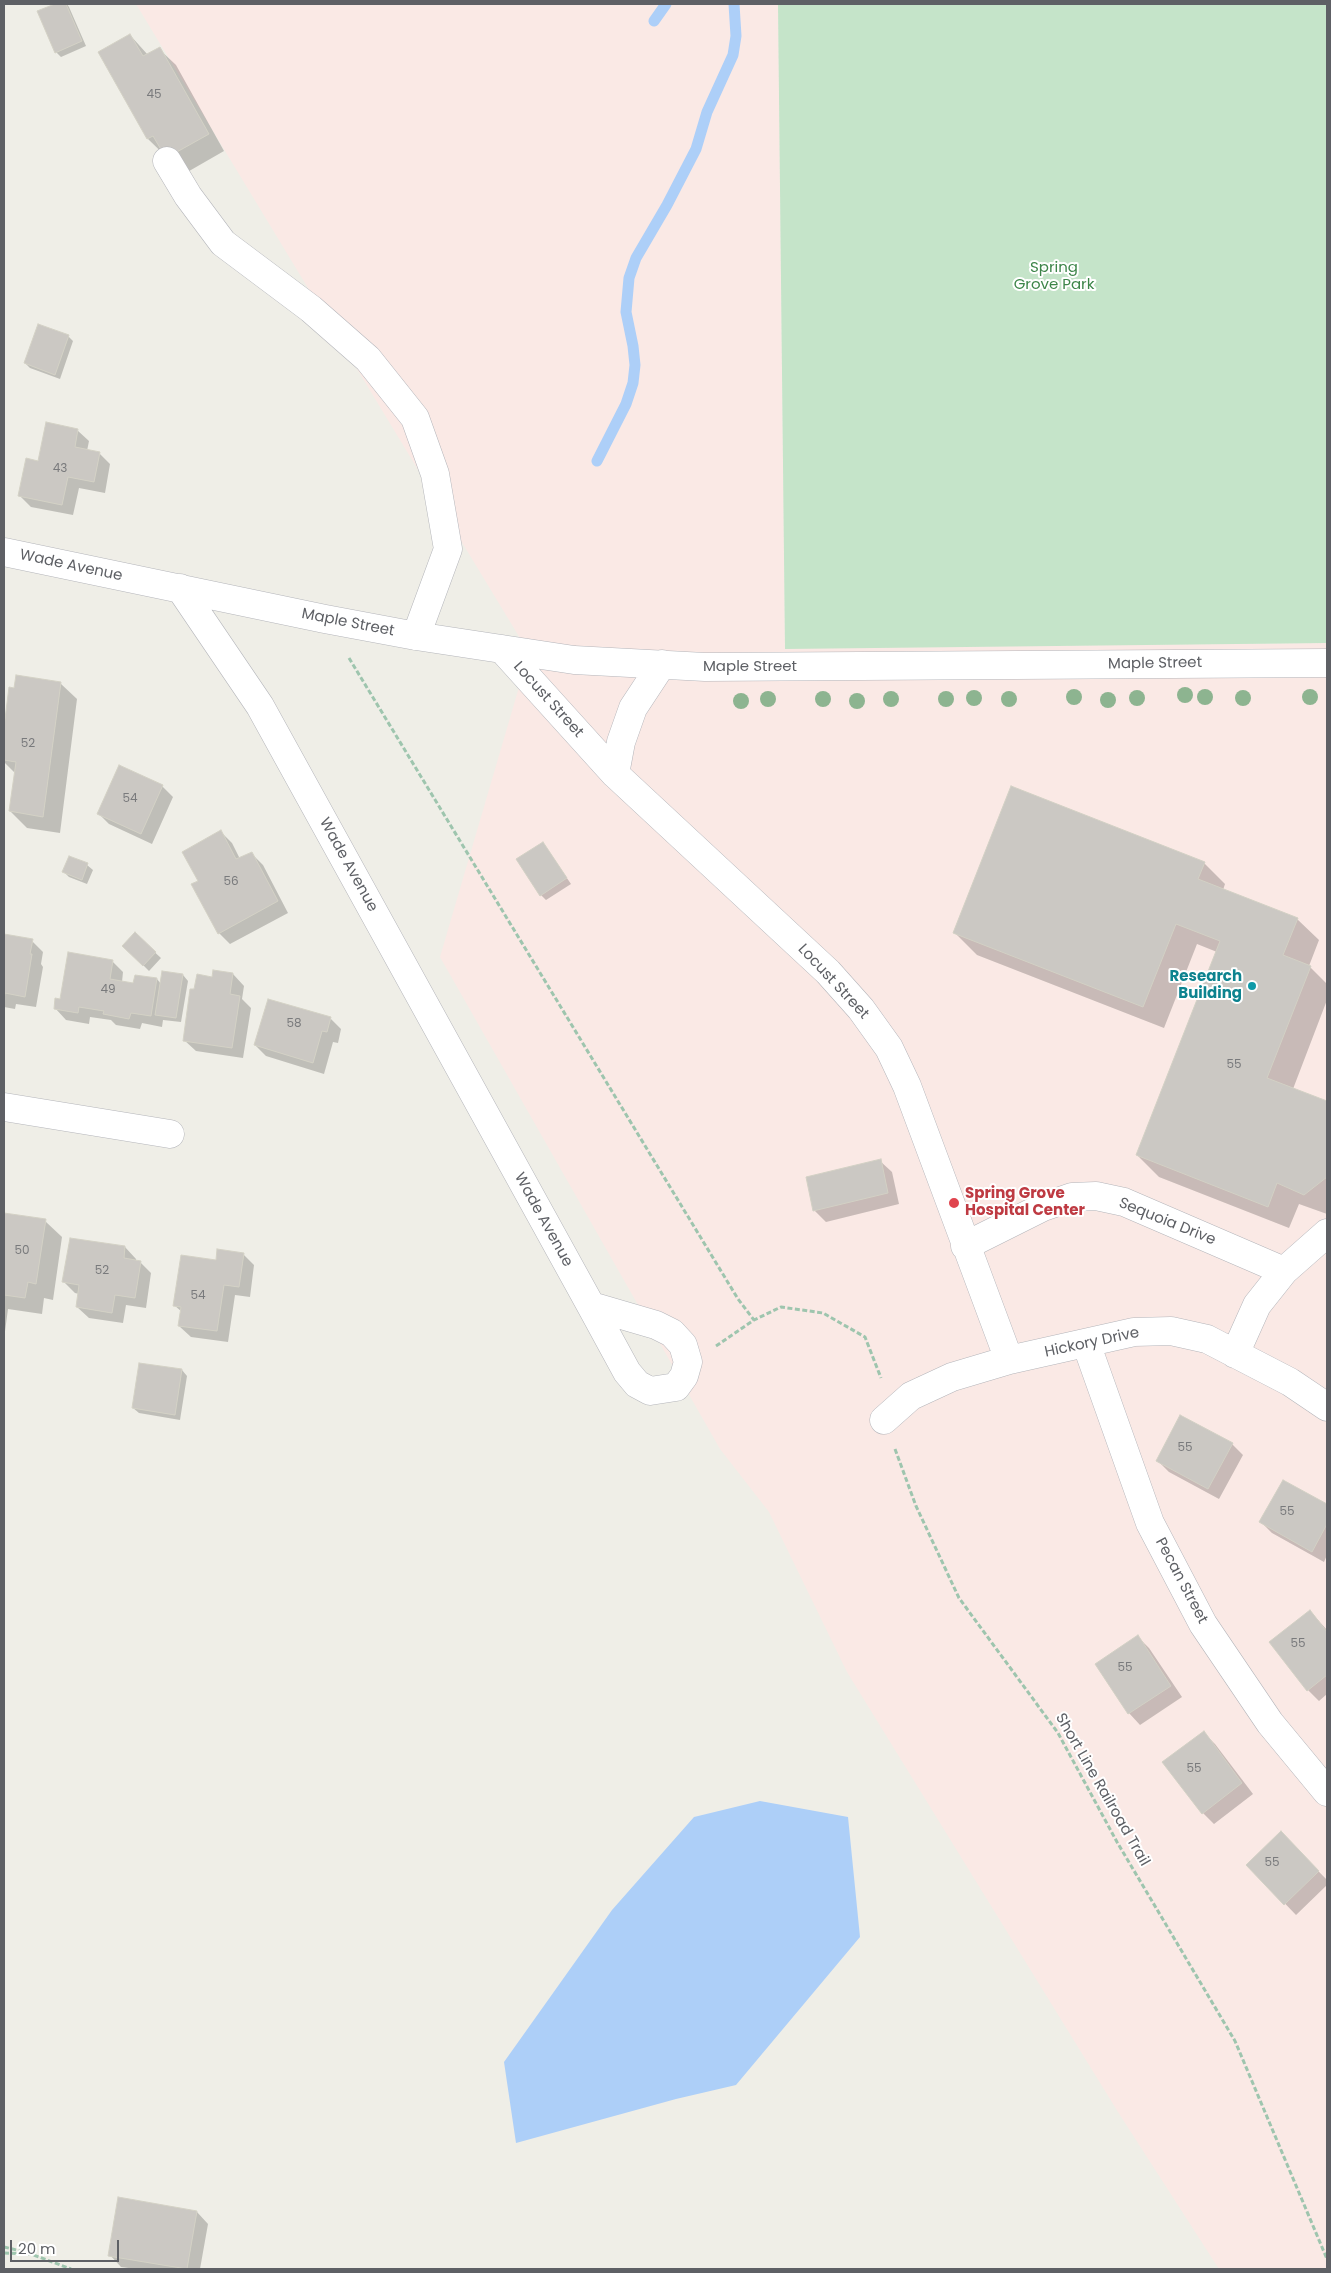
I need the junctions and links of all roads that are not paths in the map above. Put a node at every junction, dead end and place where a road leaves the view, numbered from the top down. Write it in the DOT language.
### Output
graph roads {
  1 [pos="167,161"];
  2 [pos="4,552"];
  3 [pos="180,588"];
  4 [pos="416,636"];
  5 [pos="502,649"];
  6 [pos="1327,663"];
  7 [pos="662,664"];
  8 [pos="615,774"];
  9 [pos="4,1107"];
  10 [pos="170,1134"];
  11 [pos="1327,1233"];
  12 [pos="965,1246"];
  13 [pos="1284,1271"];
  14 [pos="591,1306"];
  15 [pos="1086,1343"];
  16 [pos="1235,1354"];
  17 [pos="1009,1360"];
  18 [pos="1327,1407"];
  19 [pos="884,1420"];
  20 [pos="1327,1792"];
  1 -- 4 [label="street"];
  2 -- 3 [label="street, Wade Avenue"];
  3 -- 4 [label="street, Maple Street"];
  3 -- 14 [label="street, Wade Avenue"];
  4 -- 5 [label="street, Maple Street"];
  5 -- 7 [label="street, Maple Street"];
  5 -- 8 [label="street, Locust Street"];
  6 -- 7 [label="street, Maple Street"];
  7 -- 8 [label="street"];
  8 -- 12 [label="street, Locust Street"];
  9 -- 10 [label="street"];
  11 -- 13 [label="street"];
  12 -- 13 [label="street, Sequoia Drive"];
  12 -- 17 [label="street, Locust Street"];
  13 -- 16 [label="street"];
  15 -- 16 [label="street, Hickory Drive"];
  15 -- 17 [label="street, Hickory Drive"];
  15 -- 20 [label="street, Pecan Street"];
  16 -- 18 [label="street, Hickory Drive"];
  17 -- 19 [label="street, Hickory Drive"];
}
